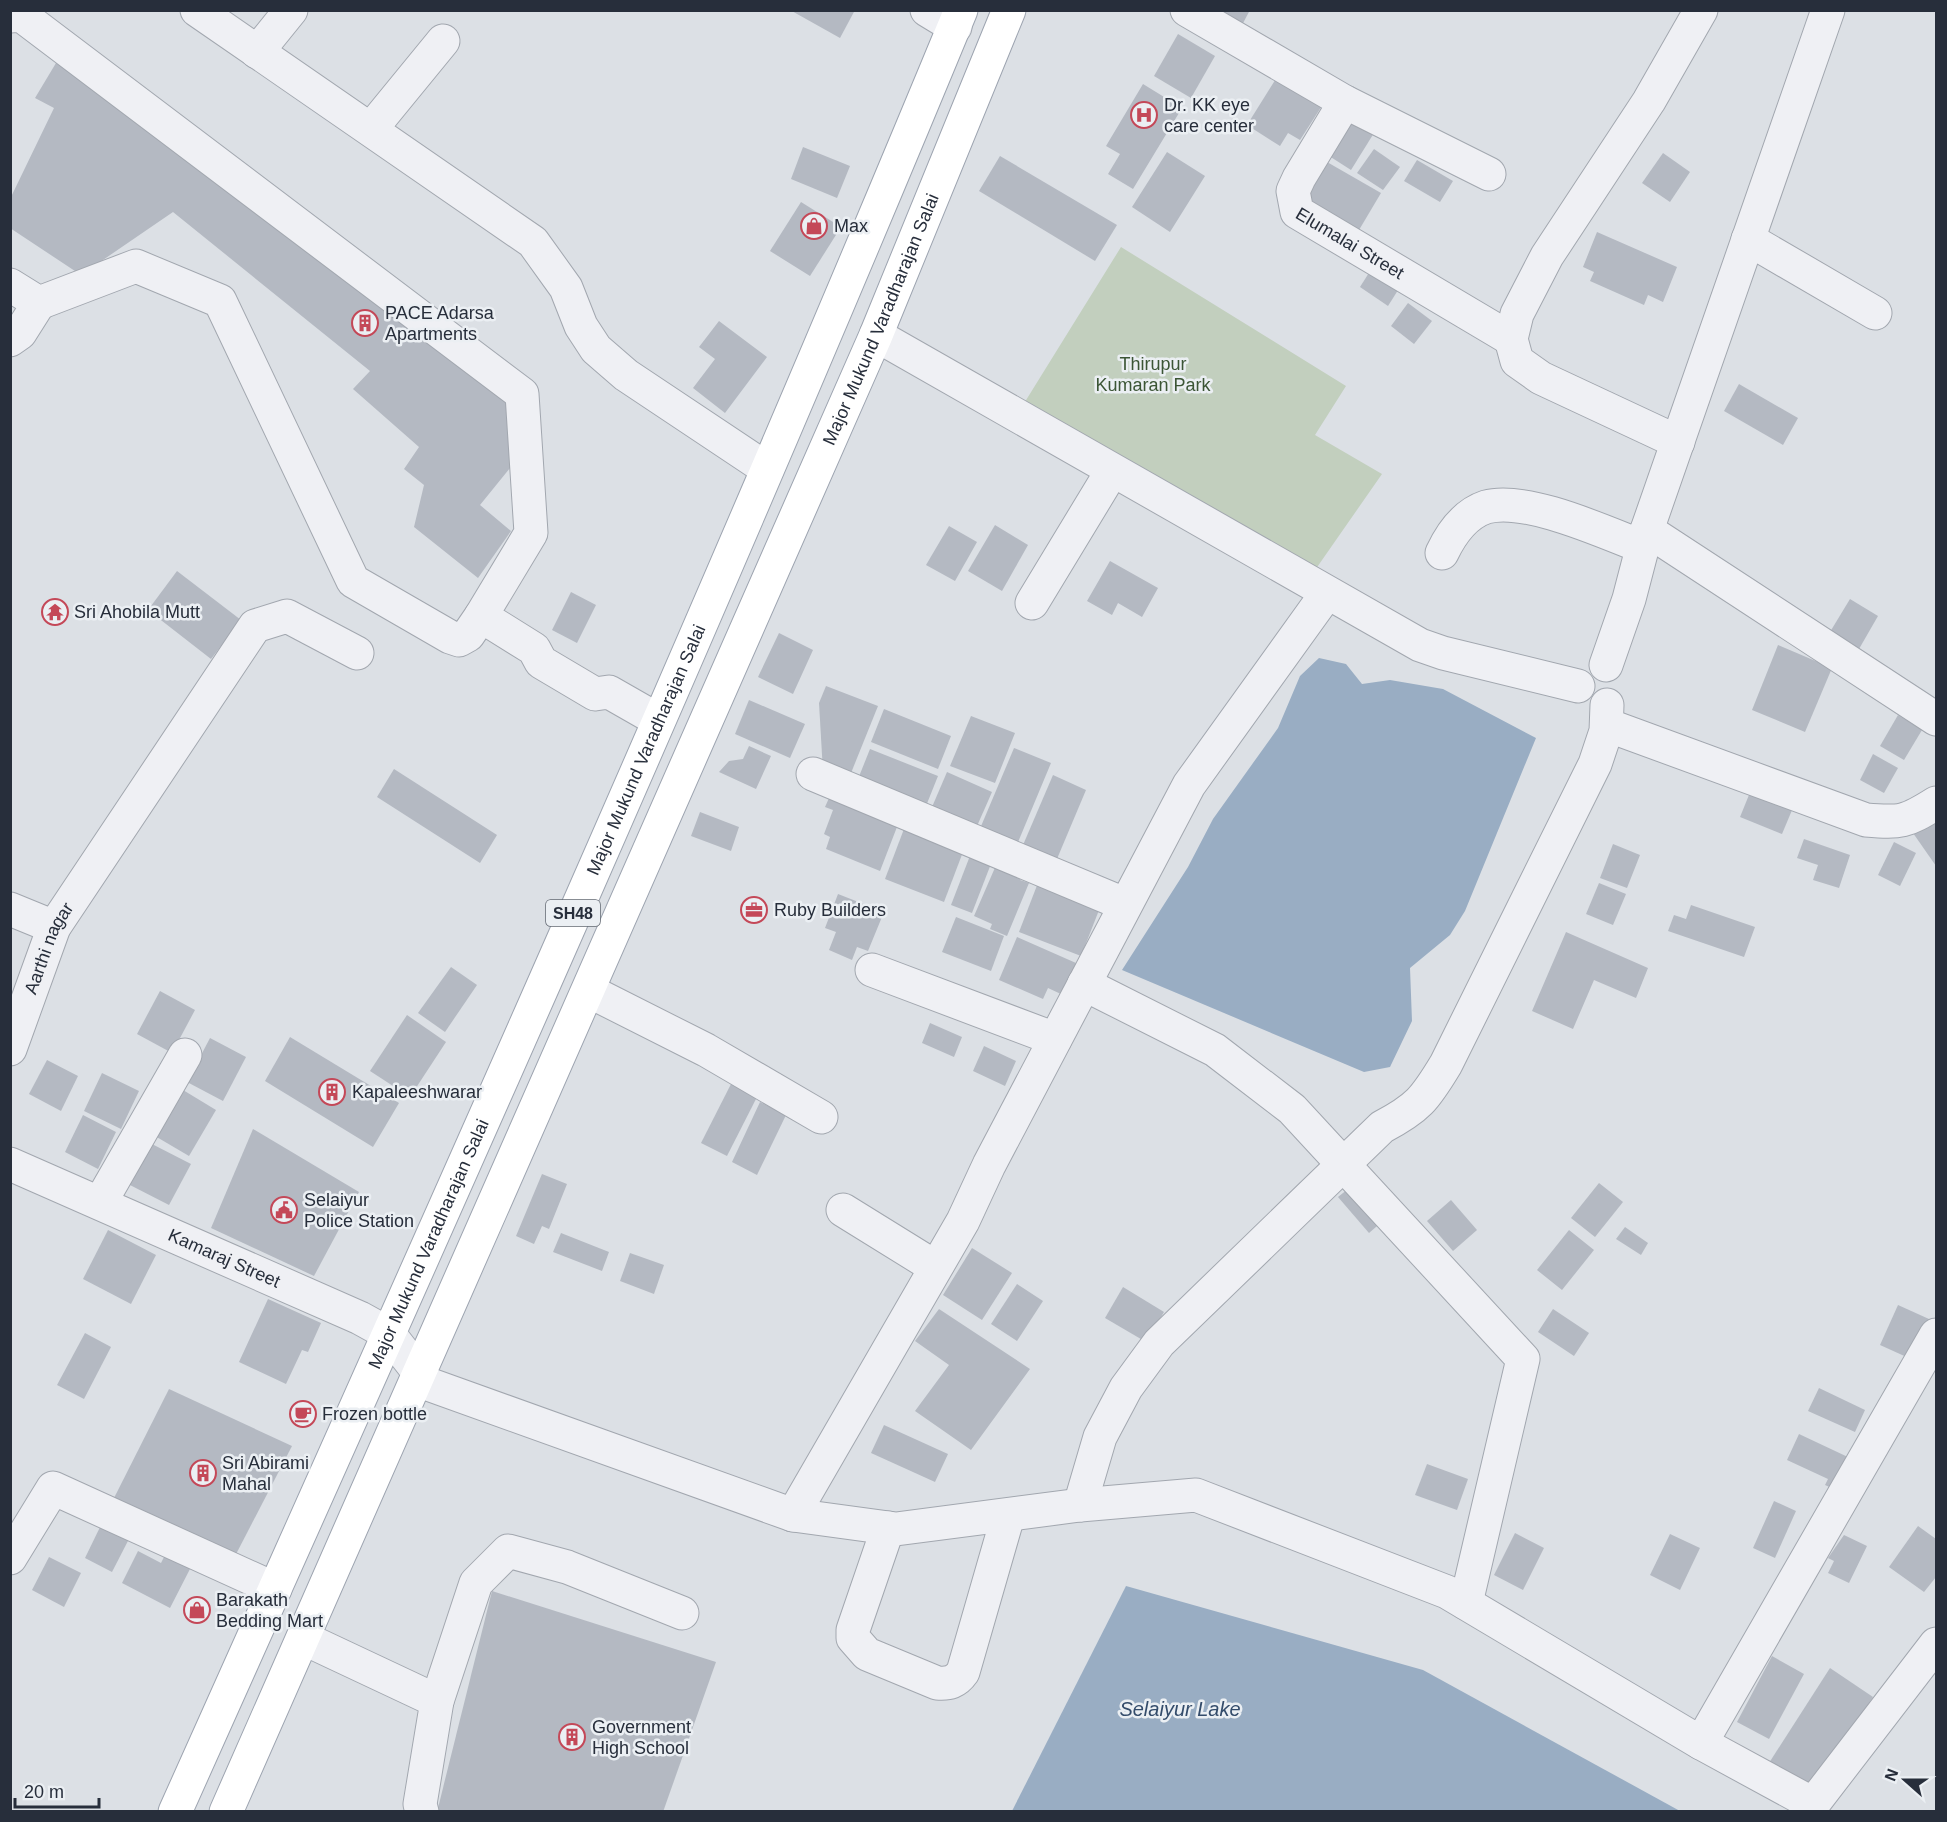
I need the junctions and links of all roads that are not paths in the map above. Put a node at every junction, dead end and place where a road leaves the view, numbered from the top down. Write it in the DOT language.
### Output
graph roads {
  1 [pos="197,10"];
  2 [pos="291,10"];
  3 [pos="1009,10"];
  4 [pos="1187,10"];
  5 [pos="1701,10"];
  6 [pos="1828,10"];
  7 [pos="10,16"];
  8 [pos="948,16"];
  9 [pos="443,41"];
  10 [pos="257,52"];
  11 [pos="1345,102"];
  12 [pos="371,129"];
  13 [pos="1490,174"];
  14 [pos="1748,240"];
  15 [pos="10,285"];
  16 [pos="39,303"];
  17 [pos="1875,313"];
  18 [pos="876,335"];
  19 [pos="1510,339"];
  20 [pos="10,340"];
  21 [pos="1678,442"];
  22 [pos="767,469"];
  23 [pos="1112,471"];
  24 [pos="1645,539"];
  25 [pos="1442,553"];
  26 [pos="1328,593"];
  27 [pos="1032,603"];
  28 [pos="481,616"];
  29 [pos="357,653"];
  30 [pos="1606,665"];
  31 [pos="1578,686"];
  32 [pos="1607,715"];
  33 [pos="1936,719"];
  34 [pos="658,720"];
  35 [pos="813,774"];
  36 [pos="1936,803"];
  37 [pos="1124,904"];
  38 [pos="10,909"];
  39 [pos="54,927"];
  40 [pos="872,970"];
  41 [pos="1084,984"];
  42 [pos="589,991"];
  43 [pos="1055,1039"];
  44 [pos="10,1049"];
  45 [pos="185,1055"];
  46 [pos="821,1117"];
  47 [pos="1344,1163"];
  48 [pos="10,1164"];
  49 [pos="100,1203"];
  50 [pos="843,1210"];
  51 [pos="935,1267"];
  52 [pos="389,1334"];
  53 [pos="1936,1335"];
  54 [pos="419,1376"];
  55 [pos="1047,1510"];
  56 [pos="793,1515"];
  57 [pos="888,1528"];
  58 [pos="10,1558"];
  59 [pos="275,1589"];
  60 [pos="1466,1603"];
  61 [pos="682,1613"];
  62 [pos="303,1638"];
  63 [pos="1936,1644"];
  64 [pos="437,1701"];
  65 [pos="1701,1743"];
  66 [pos="1819,1808"];
  67 [pos="176,1812"];
  68 [pos="226,1812"];
  69 [pos="422,1812"];
  1 -- 10 [label="street"];
  2 -- 10 [label="street"];
  3 -- 18 [label="main road, Major Mukund Varadharajan Salai / SH48"];
  4 -- 11 [label="street"];
  5 -- 19 [label="street"];
  6 -- 14 [label="street"];
  7 -- 28 [label="street"];
  8 -- 22 [label="main road, Major Mukund Varadharajan Salai / SH48"];
  9 -- 12 [label="street"];
  10 -- 12 [label="street"];
  11 -- 13 [label="street"];
  11 -- 19 [label="street, Elumalai Street"];
  12 -- 22 [label="street"];
  14 -- 17 [label="street"];
  14 -- 21 [label="street"];
  15 -- 16 [label="street"];
  16 -- 20 [label="street"];
  16 -- 28 [label="street"];
  18 -- 23 [label="street"];
  18 -- 42 [label="main road, Major Mukund Varadharajan Salai / SH48"];
  19 -- 21 [label="street"];
  21 -- 24 [label="street"];
  22 -- 34 [label="main road, Major Mukund Varadharajan Salai / SH48"];
  23 -- 26 [label="street"];
  23 -- 27 [label="street"];
  24 -- 25 [label="street"];
  24 -- 30 [label="street"];
  24 -- 33 [label="street"];
  26 -- 31 [label="street"];
  26 -- 37 [label="street"];
  28 -- 34 [label="street"];
  29 -- 39 [label="street, Aarthi nagar"];
  30 -- 31 [label="street"];
  30 -- 32 [label="street"];
  31 -- 32 [label="street"];
  32 -- 36 [label="street"];
  32 -- 47 [label="street"];
  34 -- 52 [label="main road, Major Mukund Varadharajan Salai / SH48"];
  35 -- 37 [label="street"];
  37 -- 41 [label="street"];
  38 -- 39 [label="street"];
  39 -- 44 [label="street, Aarthi nagar"];
  40 -- 43 [label="street"];
  41 -- 43 [label="street"];
  41 -- 47 [label="street"];
  42 -- 46 [label="street"];
  42 -- 54 [label="main road, Major Mukund Varadharajan Salai / SH48"];
  43 -- 51 [label="street"];
  45 -- 49 [label="street"];
  47 -- 55 [label="street"];
  47 -- 60 [label="street"];
  48 -- 49 [label="street, Kamaraj Street"];
  49 -- 52 [label="street, Kamaraj Street"];
  50 -- 51 [label="street"];
  51 -- 56 [label="street"];
  52 -- 54 [label="street, Kamaraj Street"];
  52 -- 59 [label="main road, Major Mukund Varadharajan Salai / SH48"];
  53 -- 65 [label="street"];
  54 -- 56 [label="street"];
  54 -- 62 [label="main road, Major Mukund Varadharajan Salai / SH48"];
  55 -- 57 [label="street"];
  55 -- 57 [label="street"];
  55 -- 60 [label="street"];
  56 -- 57 [label="street"];
  58 -- 59 [label="street"];
  59 -- 67 [label="main road, Major Mukund Varadharajan Salai / SH48"];
  60 -- 65 [label="street"];
  61 -- 64 [label="street"];
  62 -- 64 [label="street"];
  62 -- 68 [label="main road, Major Mukund Varadharajan Salai / SH48"];
  63 -- 66 [label="street"];
  64 -- 69 [label="street"];
  65 -- 66 [label="street"];
}
